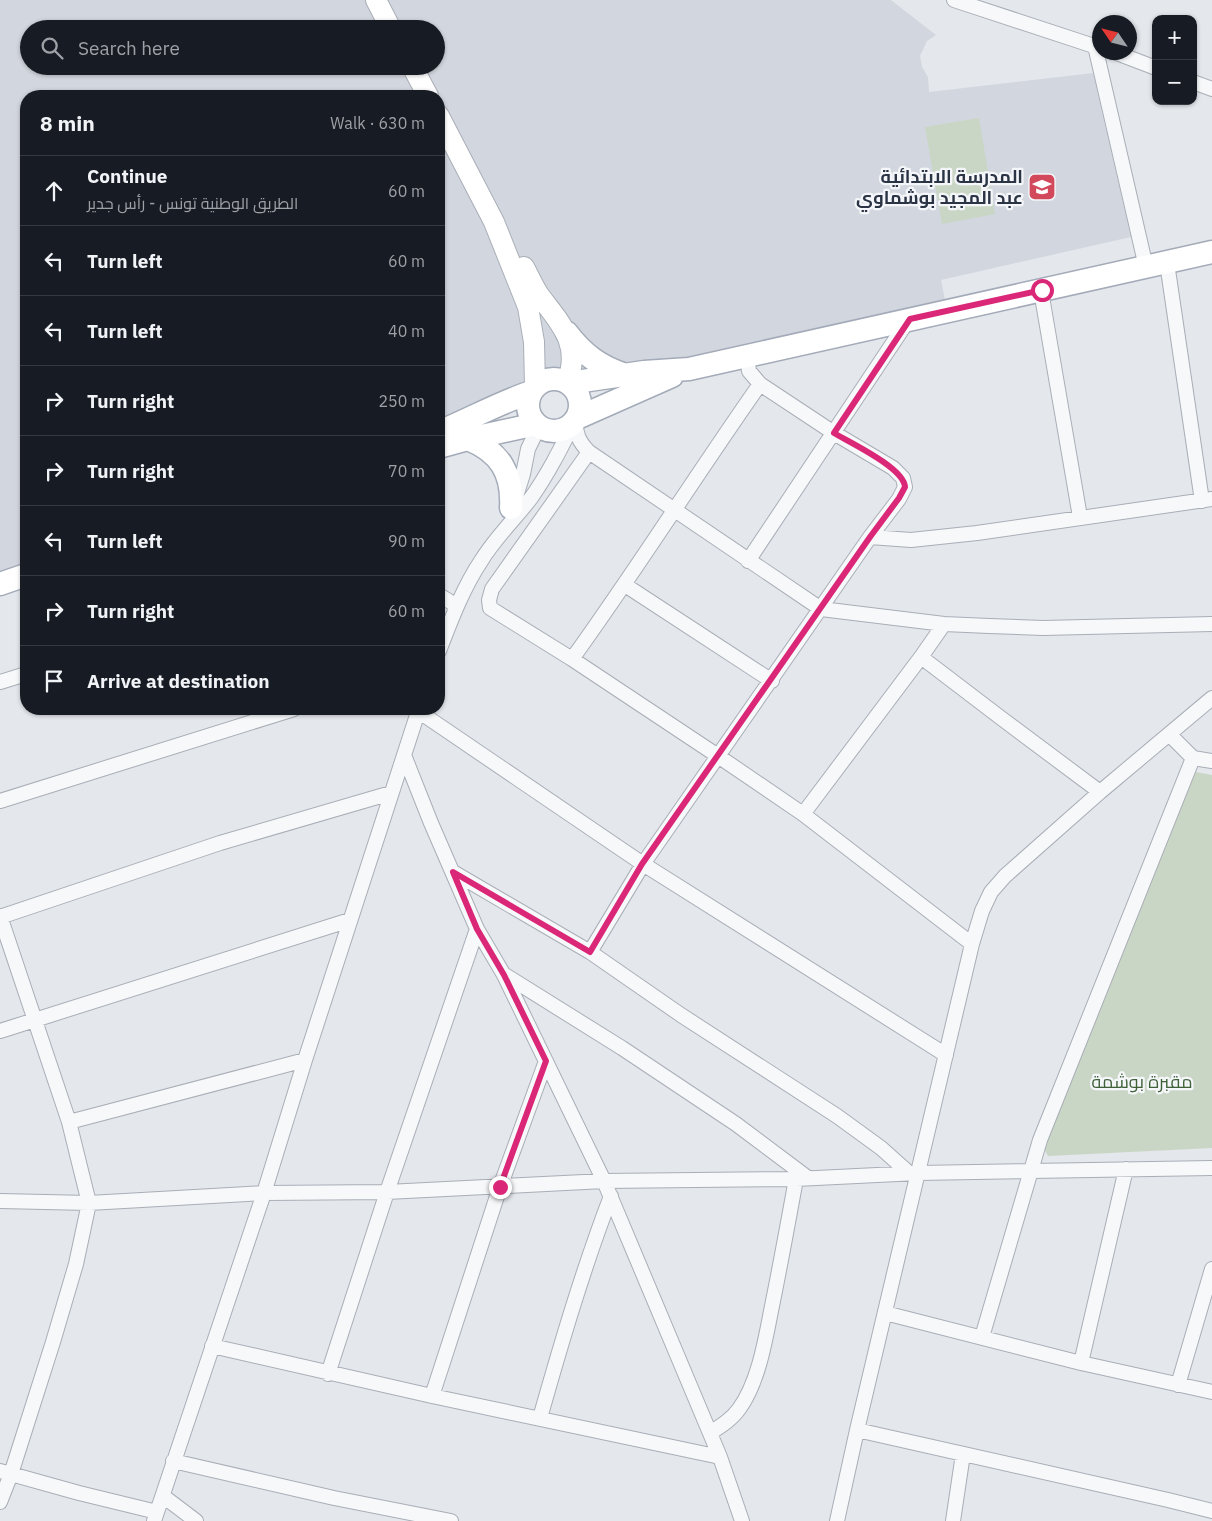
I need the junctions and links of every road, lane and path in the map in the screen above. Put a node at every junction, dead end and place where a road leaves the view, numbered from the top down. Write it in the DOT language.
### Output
graph roads {
  1 [pos="376,0"];
  2 [pos="954,0"];
  3 [pos="386,20"];
  4 [pos="1092,45"];
  5 [pos="1101,60"];
  6 [pos="1135,60"];
  7 [pos="1152,66"];
  8 [pos="417,75"];
  9 [pos="1197,83"];
  10 [pos="1212,89"];
  11 [pos="425,90"];
  12 [pos="445,128"];
  13 [pos="494,222"];
  14 [pos="1212,252"];
  15 [pos="1156,265"];
  16 [pos="1042,290"];
  17 [pos="910,319"];
  18 [pos="567,333"];
  19 [pos="747,355"];
  20 [pos="689,369"];
  21 [pos="627,375"];
  22 [pos="568,382"];
  23 [pos="760,384"];
  24 [pos="533,389"];
  25 [pos="575,420"];
  26 [pos="538,425"];
  27 [pos="445,430"];
  28 [pos="834,433"];
  29 [pos="468,439"];
  30 [pos="445,445"];
  31 [pos="589,452"];
  32 [pos="1207,500"];
  33 [pos="511,508"];
  34 [pos="675,510"];
  35 [pos="1080,518"];
  36 [pos="870,537"];
  37 [pos="494,541"];
  38 [pos="748,560"];
  39 [pos="20,577"];
  40 [pos="0,584"];
  41 [pos="625,585"];
  42 [pos="445,599"];
  43 [pos="457,606"];
  44 [pos="822,609"];
  45 [pos="944,624"];
  46 [pos="1212,624"];
  47 [pos="445,635"];
  48 [pos="922,657"];
  49 [pos="572,659"];
  50 [pos="20,676"];
  51 [pos="772,681"];
  52 [pos="0,682"];
  53 [pos="1212,698"];
  54 [pos="275,715"];
  55 [pos="417,715"];
  56 [pos="426,715"];
  57 [pos="1170,735"];
  58 [pos="404,755"];
  59 [pos="718,756"];
  60 [pos="1193,758"];
  61 [pos="1212,761"];
  62 [pos="1100,792"];
  63 [pos="391,793"];
  64 [pos="0,801"];
  65 [pos="803,814"];
  66 [pos="642,864"];
  67 [pos="453,872"];
  68 [pos="0,917"];
  69 [pos="350,920"];
  70 [pos="477,929"];
  71 [pos="972,944"];
  72 [pos="590,952"];
  73 [pos="504,975"];
  74 [pos="36,1020"];
  75 [pos="0,1031"];
  76 [pos="946,1055"];
  77 [pos="305,1060"];
  78 [pos="546,1061"];
  79 [pos="69,1122"];
  80 [pos="1212,1168"];
  81 [pos="1126,1169"];
  82 [pos="1030,1171"];
  83 [pos="914,1173"];
  84 [pos="802,1178"];
  85 [pos="604,1181"];
  86 [pos="500,1187"];
  87 [pos="387,1192"];
  88 [pos="264,1194"];
  89 [pos="611,1196"];
  90 [pos="0,1201"];
  91 [pos="89,1203"];
  92 [pos="1212,1269"];
  93 [pos="886,1313"];
  94 [pos="982,1337"];
  95 [pos="212,1346"];
  96 [pos="1081,1363"];
  97 [pos="328,1374"];
  98 [pos="1178,1385"];
  99 [pos="1212,1392"];
  100 [pos="432,1396"];
  101 [pos="540,1418"];
  102 [pos="857,1430"];
  103 [pos="710,1433"];
  104 [pos="963,1454"];
  105 [pos="720,1457"];
  106 [pos="173,1461"];
  107 [pos="5,1473"];
  108 [pos="163,1496"];
  109 [pos="0,1502"];
  110 [pos="1212,1511"];
  111 [pos="156,1517"];
  112 [pos="429,1519"];
  113 [pos="196,1521"];
  114 [pos="451,1521"];
  115 [pos="742,1521"];
  116 [pos="838,1521"];
  117 [pos="953,1521"];
  1 -- 3 [label="street"];
  2 -- 4 [label="street"];
  5 -- 15 [label="street"];
  6 -- 7 [label="street"];
  8 -- 11 [label="street"];
  9 -- 10 [label="street"];
  12 -- 13 [label="street"];
  13 -- 18 [label="street"];
  13 -- 24 [label="street"];
  14 -- 15 [label="main road"];
  15 -- 16 [label="main road"];
  15 -- 32 [label="street"];
  16 -- 17 [label="main road"];
  16 -- 35 [label="street"];
  17 -- 19 [label="main road"];
  17 -- 28 [label="street"];
  18 -- 21 [label="main road"];
  18 -- 22 [label="street"];
  19 -- 20 [label="main road"];
  19 -- 23 [label="street"];
  20 -- 21 [label="main road"];
  20 -- 25 [label="main road"];
  21 -- 22 [label="main road"];
  22 -- 24 [label="main road"];
  22 -- 25 [label="main road"];
  23 -- 28 [label="street"];
  23 -- 34 [label="street"];
  24 -- 26 [label="main road"];
  24 -- 27 [label="main road"];
  25 -- 26 [label="main road"];
  25 -- 31 [label="street"];
  25 -- 37 [label="street"];
  26 -- 29 [label="main road"];
  26 -- 33 [label="street"];
  28 -- 36 [label="street"];
  28 -- 38 [label="street"];
  29 -- 30 [label="main road"];
  29 -- 33 [label="main road"];
  31 -- 34 [label="street"];
  31 -- 49 [label="street"];
  32 -- 35 [label="street"];
  33 -- 37 [label="street"];
  34 -- 38 [label="street"];
  34 -- 41 [label="street"];
  35 -- 36 [label="street"];
  36 -- 44 [label="street"];
  37 -- 43 [label="street"];
  38 -- 44 [label="street"];
  39 -- 40 [label="main road"];
  41 -- 49 [label="street"];
  41 -- 51 [label="street"];
  42 -- 43 [label="street"];
  43 -- 47 [label="street"];
  44 -- 45 [label="street"];
  44 -- 51 [label="street"];
  45 -- 46 [label="street"];
  45 -- 48 [label="street"];
  48 -- 62 [label="street"];
  48 -- 65 [label="street"];
  49 -- 59 [label="street"];
  50 -- 52 [label="street"];
  51 -- 59 [label="street"];
  53 -- 57 [label="street"];
  54 -- 64 [label="street"];
  55 -- 58 [label="street"];
  56 -- 66 [label="street"];
  57 -- 60 [label="street"];
  57 -- 62 [label="street"];
  58 -- 63 [label="street"];
  58 -- 67 [label="street"];
  59 -- 65 [label="street"];
  59 -- 66 [label="street"];
  60 -- 61 [label="street"];
  60 -- 82 [label="street"];
  62 -- 71 [label="street"];
  63 -- 68 [label="street"];
  63 -- 69 [label="street"];
  65 -- 71 [label="street"];
  66 -- 72 [label="street"];
  66 -- 76 [label="street"];
  67 -- 70 [label="street"];
  67 -- 72 [label="street"];
  68 -- 74 [label="street"];
  69 -- 74 [label="street"];
  69 -- 77 [label="street"];
  70 -- 73 [label="street"];
  70 -- 87 [label="street"];
  71 -- 76 [label="street"];
  72 -- 83 [label="street"];
  73 -- 78 [label="street"];
  73 -- 84 [label="street"];
  74 -- 75 [label="street"];
  74 -- 79 [label="street"];
  76 -- 83 [label="street"];
  77 -- 79 [label="street"];
  77 -- 88 [label="street"];
  78 -- 85 [label="street"];
  78 -- 86 [label="street"];
  79 -- 91 [label="street"];
  80 -- 81 [label="street"];
  81 -- 82 [label="street"];
  81 -- 96 [label="street"];
  82 -- 83 [label="street"];
  82 -- 94 [label="street"];
  83 -- 84 [label="street"];
  83 -- 93 [label="street"];
  84 -- 85 [label="street"];
  84 -- 103 [label="street"];
  85 -- 86 [label="street"];
  85 -- 89 [label="street"];
  86 -- 87 [label="street"];
  86 -- 100 [label="street"];
  87 -- 88 [label="street"];
  87 -- 97 [label="street"];
  88 -- 91 [label="street"];
  88 -- 95 [label="street"];
  89 -- 101 [label="street"];
  89 -- 103 [label="street"];
  90 -- 91 [label="street"];
  91 -- 107 [label="street"];
  92 -- 98 [label="street"];
  93 -- 94 [label="street"];
  93 -- 102 [label="street"];
  94 -- 96 [label="street"];
  95 -- 97 [label="street"];
  95 -- 106 [label="street"];
  96 -- 98 [label="street"];
  97 -- 100 [label="street"];
  98 -- 99 [label="street"];
  100 -- 101 [label="street"];
  101 -- 105 [label="street"];
  102 -- 104 [label="street"];
  102 -- 116 [label="street"];
  103 -- 105 [label="street"];
  104 -- 110 [label="street"];
  104 -- 117 [label="street"];
  105 -- 115 [label="street"];
  106 -- 108 [label="street"];
  106 -- 112 [label="street"];
  107 -- 109 [label="street"];
  107 -- 111 [label="street"];
  108 -- 111 [label="street"];
  108 -- 113 [label="street"];
  112 -- 114 [label="street"];
}
